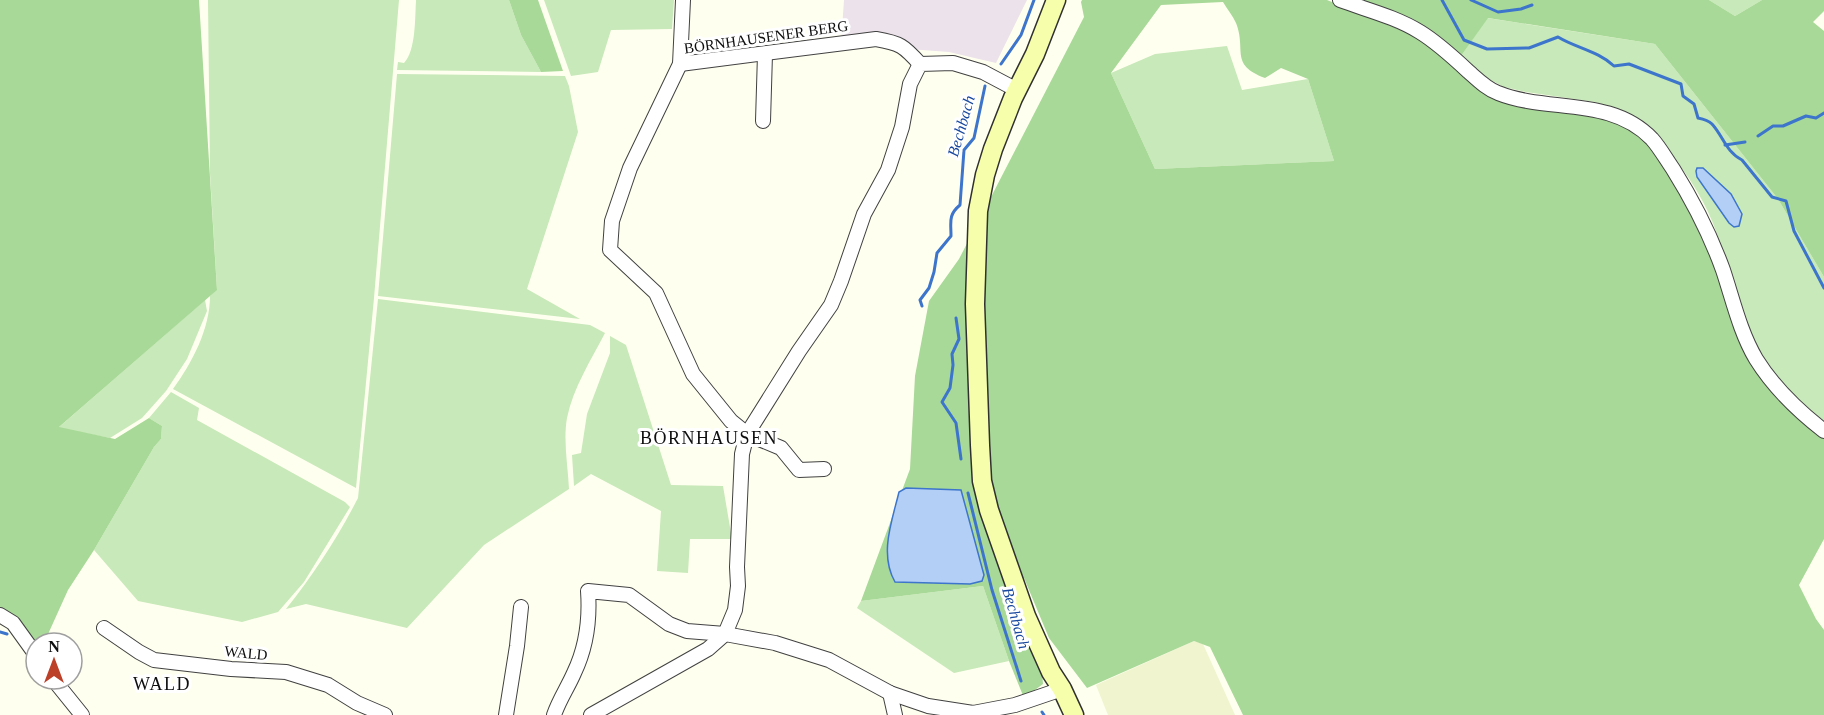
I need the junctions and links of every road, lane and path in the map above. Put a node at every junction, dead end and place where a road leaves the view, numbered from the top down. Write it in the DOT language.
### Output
graph roads {
  1 [pos="683,0"];
  2 [pos="1056,0"];
  3 [pos="1340,0"];
  4 [pos="765,54"];
  5 [pos="680,64"];
  6 [pos="920,64"];
  7 [pos="1015,94"];
  8 [pos="763,120"];
  9 [pos="1824,431"];
  10 [pos="747,434"];
  11 [pos="824,469"];
  12 [pos="521,607"];
  13 [pos="0,615"];
  14 [pos="104,628"];
  15 [pos="725,634"];
  16 [pos="24,639"];
  17 [pos="1062,689"];
  18 [pos="63,691"];
  19 [pos="890,693"];
  20 [pos="82,715"];
  21 [pos="385,715"];
  22 [pos="506,715"];
  23 [pos="554,715"];
  24 [pos="591,715"];
  25 [pos="895,715"];
  26 [pos="1074,715"];
  1 -- 5 [label="street"];
  2 -- 7 [label="main road"];
  3 -- 9 [label="street"];
  4 -- 5 [label="street, BÖRNHAUSENER BERG"];
  4 -- 6 [label="street, BÖRNHAUSENER BERG"];
  4 -- 8 [label="street"];
  5 -- 10 [label="street, BÖRNHAUSENER BERG"];
  6 -- 7 [label="street"];
  6 -- 10 [label="street"];
  7 -- 17 [label="main road"];
  10 -- 11 [label="street"];
  10 -- 15 [label="street"];
  12 -- 22 [label="street"];
  13 -- 16 [label="street"];
  14 -- 21 [label="street, WALD"];
  15 -- 19 [label="street"];
  15 -- 23 [label="street"];
  15 -- 24 [label="street"];
  17 -- 19 [label="street"];
  17 -- 26 [label="main road"];
  18 -- 20 [label="street"];
  19 -- 25 [label="street"];
}
